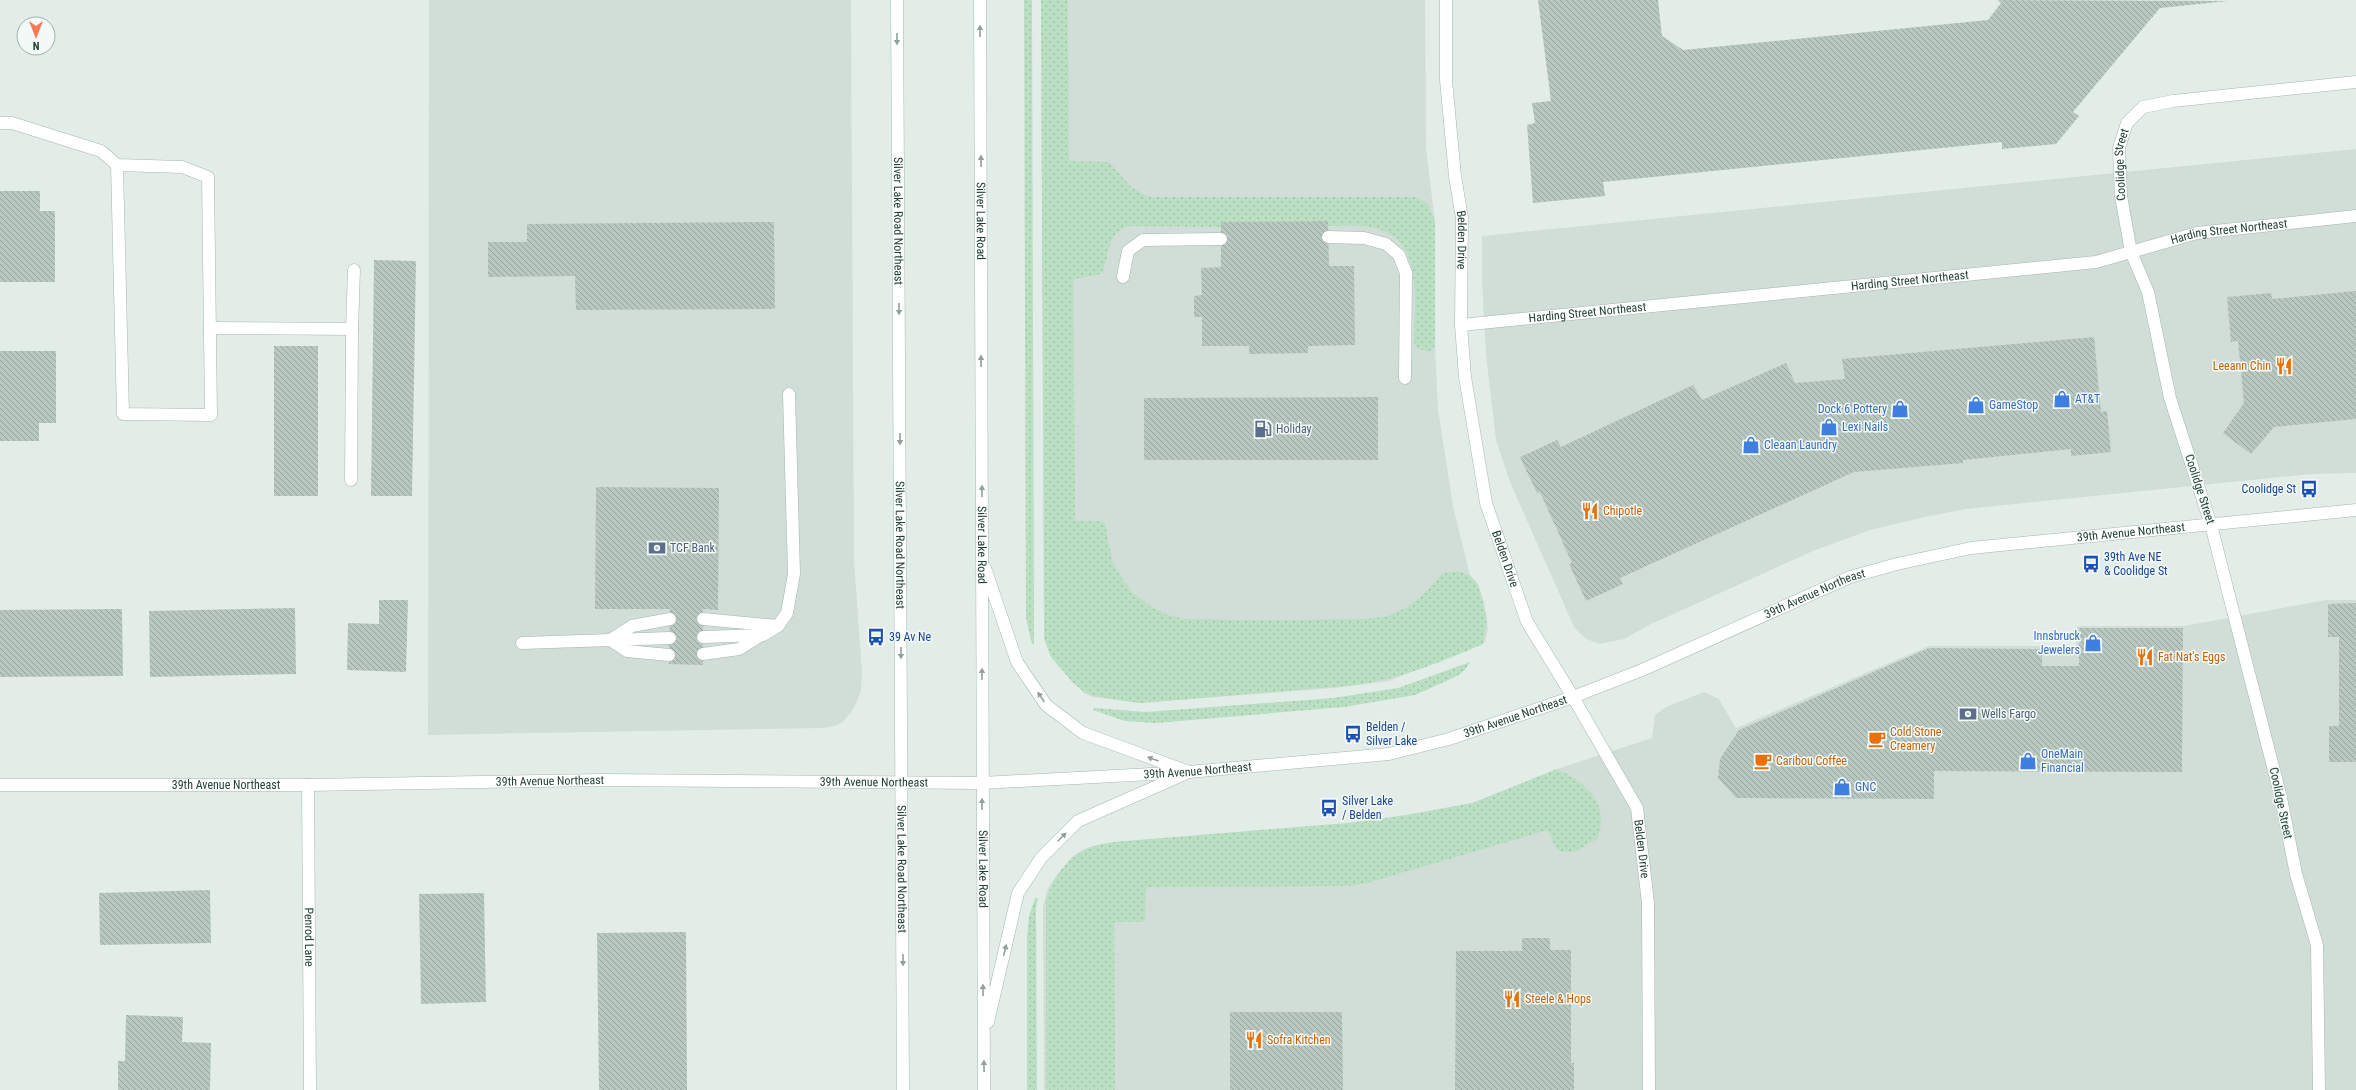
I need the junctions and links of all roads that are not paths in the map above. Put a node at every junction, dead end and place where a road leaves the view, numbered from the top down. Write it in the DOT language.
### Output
graph roads {
  1 [pos="897,0"];
  2 [pos="980,0"];
  3 [pos="1446,0"];
  4 [pos="2356,82"];
  5 [pos="0,123"];
  6 [pos="117,165"];
  7 [pos="2356,216"];
  8 [pos="1328,237"];
  9 [pos="1221,238"];
  10 [pos="2131,252"];
  11 [pos="354,270"];
  12 [pos="1123,277"];
  13 [pos="1461,325"];
  14 [pos="210,328"];
  15 [pos="352,329"];
  16 [pos="1405,378"];
  17 [pos="789,394"];
  18 [pos="351,480"];
  19 [pos="2356,510"];
  20 [pos="2211,525"];
  21 [pos="982,558"];
  22 [pos="670,618"];
  23 [pos="703,619"];
  24 [pos="778,626"];
  25 [pos="763,635"];
  26 [pos="703,637"];
  27 [pos="670,638"];
  28 [pos="610,640"];
  29 [pos="522,643"];
  30 [pos="703,654"];
  31 [pos="669,655"];
  32 [pos="1573,697"];
  33 [pos="1189,772"];
  34 [pos="902,781"];
  35 [pos="982,783"];
  36 [pos="0,785"];
  37 [pos="308,785"];
  38 [pos="984,1042"];
  39 [pos="310,1090"];
  40 [pos="903,1090"];
  41 [pos="984,1090"];
  42 [pos="1649,1090"];
  43 [pos="2318,1090"];
  1 -- 34 [label="main road, Silver Lake Road Northeast, one-way"];
  21 -- 2 [label="main road, Silver Lake Road, one-way"];
  3 -- 13 [label="main road, Belden Drive"];
  4 -- 10 [label="main road, Coolidge Street"];
  5 -- 6 [label="main road"];
  6 -- 14 [label="main road"];
  6 -- 14 [label="main road"];
  7 -- 10 [label="main road, Harding Street Northeast"];
  8 -- 16 [label="main road"];
  9 -- 12 [label="main road"];
  10 -- 13 [label="main road, Harding Street Northeast"];
  10 -- 20 [label="main road, Coolidge Street"];
  11 -- 15 [label="main road"];
  13 -- 32 [label="main road, Belden Drive"];
  14 -- 15 [label="main road"];
  15 -- 18 [label="main road"];
  17 -- 24 [label="main road"];
  19 -- 20 [label="main road, 39th Avenue Northeast"];
  20 -- 32 [label="main road, 39th Avenue Northeast"];
  20 -- 43 [label="main road, Coolidge Street"];
  33 -- 21 [label="main road, one-way"];
  35 -- 21 [label="main road, Silver Lake Road, one-way"];
  22 -- 28 [label="main road"];
  23 -- 24 [label="main road"];
  24 -- 25 [label="main road"];
  25 -- 26 [label="main road"];
  25 -- 30 [label="main road"];
  27 -- 28 [label="main road"];
  28 -- 29 [label="main road"];
  28 -- 31 [label="main road"];
  32 -- 33 [label="main road, 39th Avenue Northeast"];
  32 -- 42 [label="main road, Belden Drive"];
  33 -- 35 [label="main road, 39th Avenue Northeast"];
  38 -- 33 [label="main road, one-way"];
  34 -- 35 [label="main road, 39th Avenue Northeast"];
  34 -- 37 [label="main road, 39th Avenue Northeast"];
  34 -- 40 [label="main road, Silver Lake Road Northeast, one-way"];
  38 -- 35 [label="main road, Silver Lake Road, one-way"];
  36 -- 37 [label="main road, 39th Avenue Northeast"];
  37 -- 39 [label="main road, Penrod Lane"];
  41 -- 38 [label="main road, Silver Lake Road, one-way"];
}
